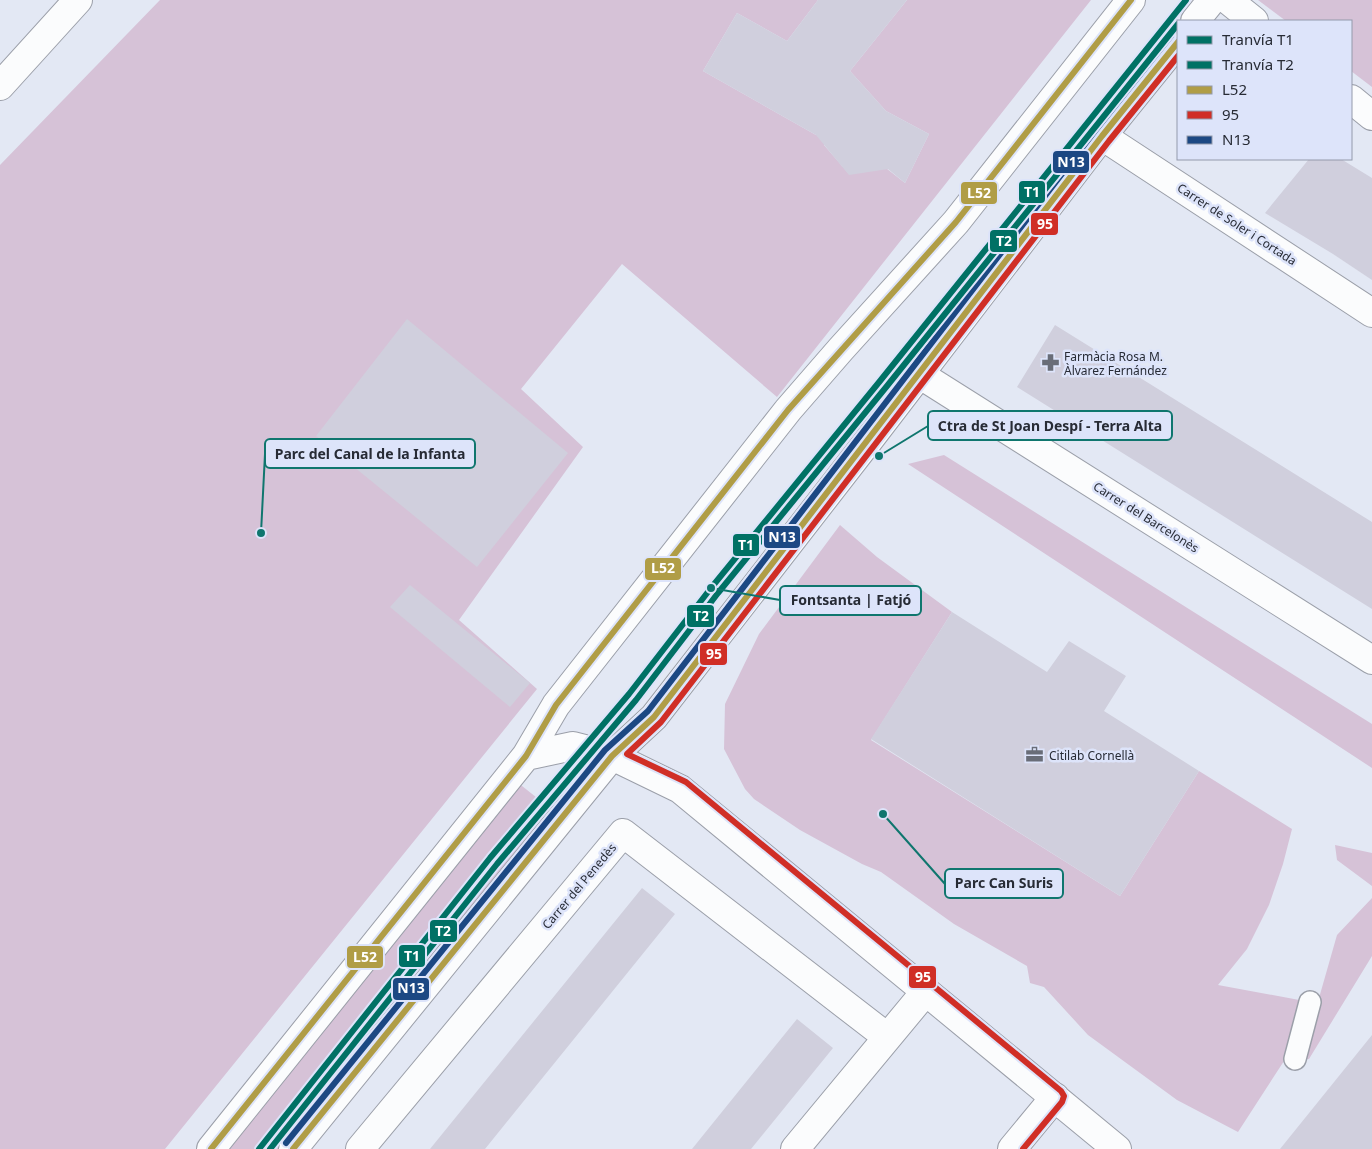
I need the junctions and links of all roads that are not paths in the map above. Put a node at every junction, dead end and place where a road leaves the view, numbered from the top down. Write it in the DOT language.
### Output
graph roads {
  1 [pos="78,0"];
  2 [pos="1131,0"];
  3 [pos="1212,0"];
  4 [pos="1228,0"];
  5 [pos="1196,20"];
  6 [pos="1253,20"];
  7 [pos="1177,43"];
  8 [pos="0,86"];
  9 [pos="1352,100"];
  10 [pos="1372,116"];
  11 [pos="1102,136"];
  12 [pos="1372,313"];
  13 [pos="919,374"];
  14 [pos="1372,660"];
  15 [pos="526,756"];
  16 [pos="612,756"];
  17 [pos="926,991"];
  18 [pos="1310,1002"];
  19 [pos="888,1037"];
  20 [pos="1295,1059"];
  21 [pos="1055,1097"];
  22 [pos="211,1149"];
  23 [pos="293,1149"];
  24 [pos="360,1149"];
  25 [pos="795,1149"];
  26 [pos="1012,1149"];
  27 [pos="1117,1149"];
  1 -- 8 [label="street"];
  2 -- 15 [label="street"];
  3 -- 5 [label="street"];
  4 -- 6 [label="street"];
  7 -- 11 [label="street"];
  9 -- 10 [label="street"];
  11 -- 12 [label="street, Carrer de Soler i Cortada"];
  11 -- 13 [label="street"];
  13 -- 14 [label="street, Carrer del Barcelonès"];
  13 -- 16 [label="street"];
  15 -- 16 [label="street"];
  15 -- 22 [label="street"];
  16 -- 17 [label="street"];
  16 -- 23 [label="street"];
  17 -- 19 [label="street"];
  17 -- 21 [label="street"];
  18 -- 20 [label="street"];
  19 -- 24 [label="street, Carrer del Penedès"];
  19 -- 25 [label="street"];
  21 -- 26 [label="street"];
  21 -- 27 [label="street"];
}
